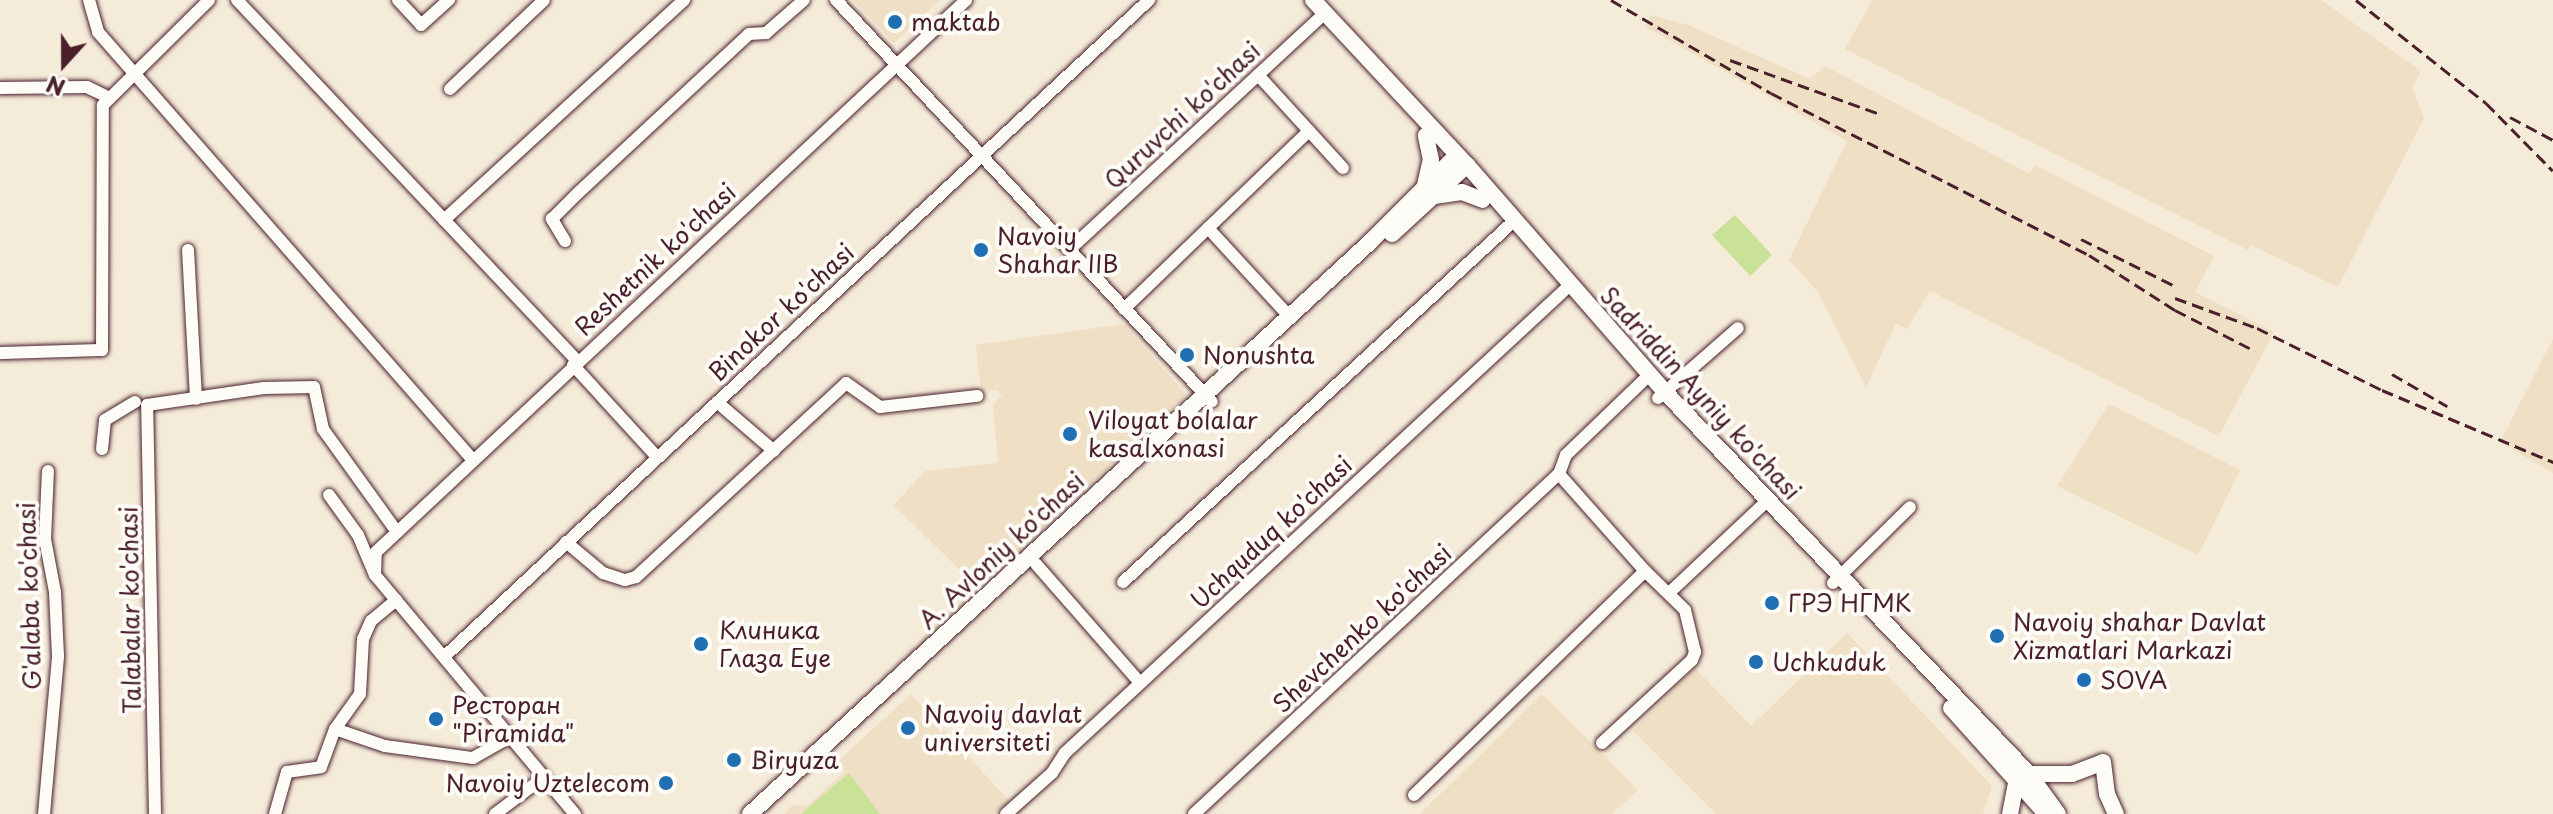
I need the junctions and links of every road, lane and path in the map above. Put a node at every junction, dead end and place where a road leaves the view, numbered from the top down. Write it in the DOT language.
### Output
graph roads {
  1 [pos="89,0"];
  2 [pos="209,0"];
  3 [pos="237,0"];
  4 [pos="398,0"];
  5 [pos="449,0"];
  6 [pos="544,0"];
  7 [pos="684,0"];
  8 [pos="804,0"];
  9 [pos="836,0"];
  10 [pos="966,0"];
  11 [pos="1149,0"];
  12 [pos="1301,0"];
  13 [pos="1313,0"];
  14 [pos="1322,16"];
  15 [pos="897,64"];
  16 [pos="132,70"];
  17 [pos="1258,75"];
  18 [pos="0,88"];
  19 [pos="450,89"];
  20 [pos="106,102"];
  21 [pos="1309,131"];
  22 [pos="1426,136"];
  23 [pos="981,158"];
  24 [pos="1458,164"];
  25 [pos="1343,168"];
  26 [pos="1429,192"];
  27 [pos="1483,200"];
  28 [pos="444,220"];
  29 [pos="1510,224"];
  30 [pos="1208,228"];
  31 [pos="565,241"];
  32 [pos="188,250"];
  33 [pos="1069,250"];
  34 [pos="1566,289"];
  35 [pos="1124,309"];
  36 [pos="1289,316"];
  37 [pos="1738,328"];
  38 [pos="0,353"];
  39 [pos="575,363"];
  40 [pos="1646,378"];
  41 [pos="1661,395"];
  42 [pos="977,396"];
  43 [pos="1208,398"];
  44 [pos="196,399"];
  45 [pos="717,402"];
  46 [pos="141,404"];
  47 [pos="102,449"];
  48 [pos="774,451"];
  49 [pos="657,457"];
  50 [pos="472,459"];
  51 [pos="48,471"];
  52 [pos="1559,474"];
  53 [pos="329,495"];
  54 [pos="1765,503"];
  55 [pos="1910,507"];
  56 [pos="397,532"];
  57 [pos="566,542"];
  58 [pos="1036,564"];
  59 [pos="1645,571"];
  60 [pos="375,575"];
  61 [pos="1836,579"];
  62 [pos="1123,582"];
  63 [pos="1669,593"];
  64 [pos="396,600"];
  65 [pos="444,657"];
  66 [pos="1140,683"];
  67 [pos="335,729"];
  68 [pos="510,737"];
  69 [pos="1602,743"];
  70 [pos="2023,776"];
  71 [pos="544,777"];
  72 [pos="1414,795"];
  73 [pos="44,814"];
  74 [pos="155,814"];
  75 [pos="275,814"];
  76 [pos="495,814"];
  77 [pos="575,814"];
  78 [pos="750,814"];
  79 [pos="766,814"];
  80 [pos="1006,814"];
  81 [pos="1194,814"];
  82 [pos="2010,814"];
  83 [pos="2046,814"];
  84 [pos="2058,814"];
  85 [pos="2116,814"];
  1 -- 16 [label="street"];
  2 -- 16 [label="street"];
  3 -- 28 [label="street"];
  4 -- 5 [label="street"];
  6 -- 19 [label="street"];
  7 -- 28 [label="street"];
  8 -- 31 [label="street"];
  9 -- 15 [label="street"];
  10 -- 15 [label="street, Reshetnik ko'chasi"];
  11 -- 23 [label="street, Binokor ko'chasi"];
  12 -- 14 [label="main road, Sadriddin Ayniy ko'chasi"];
  13 -- 14 [label="main road, Sadriddin Ayniy ko'chasi"];
  14 -- 17 [label="street, Quruvchi ko'chasi"];
  14 -- 22 [label="main road, Sadriddin Ayniy ko'chasi"];
  14 -- 24 [label="main road, Sadriddin Ayniy ko'chasi"];
  15 -- 23 [label="street"];
  15 -- 39 [label="street, Reshetnik ko'chasi"];
  16 -- 20 [label="street"];
  16 -- 50 [label="street"];
  17 -- 21 [label="street"];
  17 -- 33 [label="street, Quruvchi ko'chasi"];
  18 -- 20 [label="street"];
  20 -- 38 [label="street"];
  21 -- 25 [label="street"];
  21 -- 30 [label="street"];
  22 -- 24 [label="main road, Sadriddin Ayniy ko'chasi"];
  22 -- 26 [label="main road"];
  23 -- 33 [label="street"];
  23 -- 45 [label="street, Binokor ko'chasi"];
  24 -- 26 [label="main road, A. Avloniy ko'chasi"];
  24 -- 27 [label="main road, Sadriddin Ayniy ko'chasi"];
  24 -- 29 [label="main road, Sadriddin Ayniy ko'chasi"];
  26 -- 27 [label="main road"];
  26 -- 36 [label="main road, A. Avloniy ko'chasi"];
  26 -- 43 [label="main road, A. Avloniy ko'chasi"];
  27 -- 29 [label="main road, Sadriddin Ayniy ko'chasi"];
  28 -- 39 [label="street"];
  29 -- 34 [label="main road, Sadriddin Ayniy ko'chasi"];
  29 -- 62 [label="street"];
  30 -- 35 [label="street"];
  30 -- 36 [label="street"];
  32 -- 44 [label="street"];
  33 -- 35 [label="street"];
  34 -- 40 [label="main road, Sadriddin Ayniy ko'chasi"];
  34 -- 66 [label="street, Uchquduq ko'chasi"];
  35 -- 43 [label="street"];
  36 -- 43 [label="main road, A. Avloniy ko'chasi"];
  37 -- 41 [label="street"];
  39 -- 49 [label="street"];
  39 -- 50 [label="street, Reshetnik ko'chasi"];
  40 -- 41 [label="main road, Sadriddin Ayniy ko'chasi"];
  40 -- 52 [label="street, Shevchenko ko'chasi"];
  41 -- 54 [label="main road, Sadriddin Ayniy ko'chasi"];
  42 -- 48 [label="street"];
  43 -- 58 [label="main road, A. Avloniy ko'chasi"];
  43 -- 78 [label="main road, A. Avloniy ko'chasi"];
  44 -- 46 [label="street"];
  44 -- 56 [label="street"];
  45 -- 48 [label="street"];
  45 -- 49 [label="street, Binokor ko'chasi"];
  46 -- 47 [label="street"];
  46 -- 74 [label="street, Talabalar ko'chasi"];
  48 -- 57 [label="street"];
  49 -- 57 [label="street, Binokor ko'chasi"];
  50 -- 56 [label="street, Reshetnik ko'chasi"];
  51 -- 73 [label="street, G'alaba ko'chasi"];
  52 -- 59 [label="street"];
  52 -- 81 [label="street, Shevchenko ko'chasi"];
  53 -- 60 [label="street"];
  54 -- 61 [label="main road, Sadriddin Ayniy ko'chasi"];
  54 -- 63 [label="street"];
  55 -- 61 [label="street"];
  56 -- 60 [label="street, Reshetnik ko'chasi"];
  57 -- 65 [label="street, Binokor ko'chasi"];
  58 -- 66 [label="street"];
  58 -- 79 [label="main road, A. Avloniy ko'chasi"];
  59 -- 63 [label="street"];
  59 -- 72 [label="street"];
  60 -- 64 [label="street"];
  61 -- 70 [label="main road, Sadriddin Ayniy ko'chasi"];
  63 -- 69 [label="street"];
  64 -- 65 [label="street"];
  64 -- 67 [label="street"];
  65 -- 68 [label="street"];
  66 -- 80 [label="street, Uchquduq ko'chasi"];
  67 -- 68 [label="street"];
  67 -- 75 [label="street"];
  68 -- 71 [label="street"];
  70 -- 82 [label="main road"];
  70 -- 83 [label="main road, Sadriddin Ayniy ko'chasi"];
  70 -- 84 [label="main road, Sadriddin Ayniy ko'chasi"];
  70 -- 85 [label="main road"];
  71 -- 76 [label="street"];
  71 -- 77 [label="street"];
}
